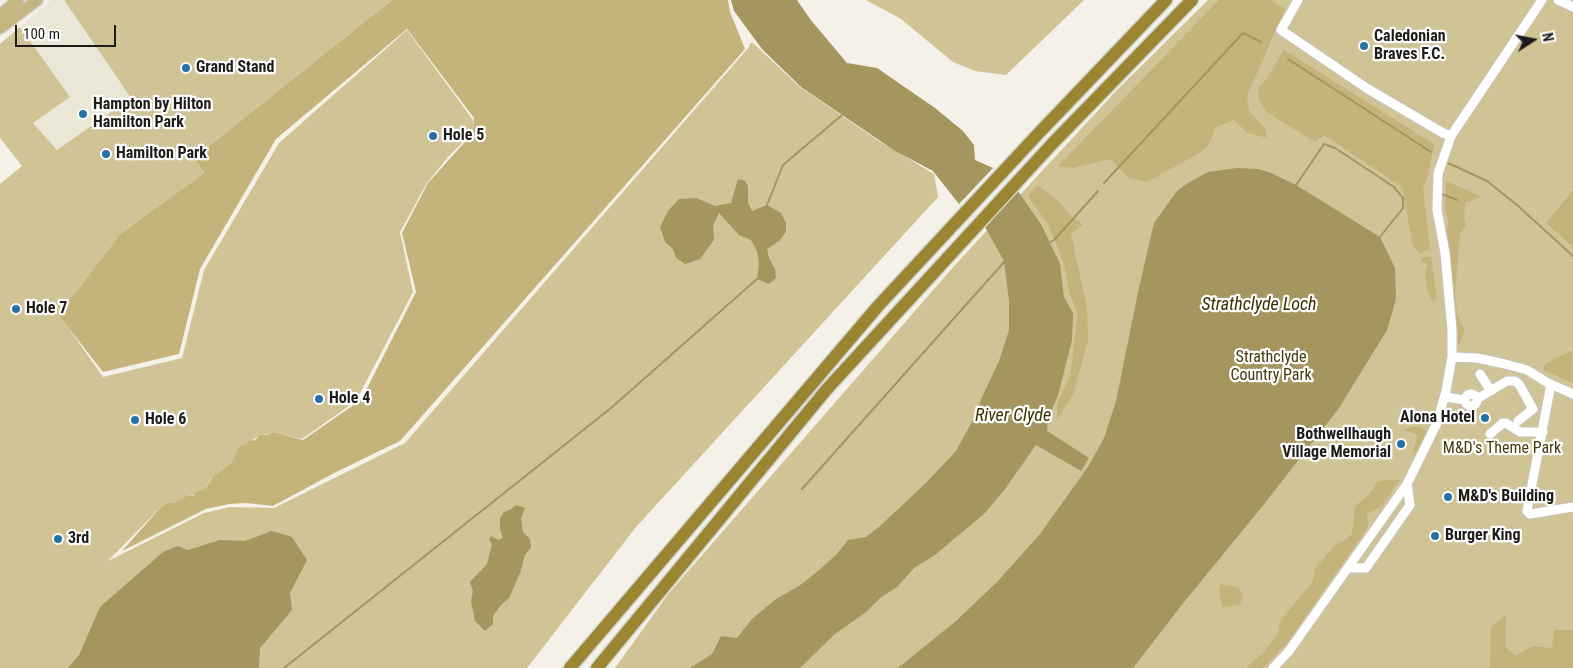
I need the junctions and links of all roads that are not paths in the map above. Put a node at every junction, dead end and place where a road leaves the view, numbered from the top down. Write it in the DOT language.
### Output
graph roads {
  1 [pos="18,0"];
  2 [pos="36,0"];
  3 [pos="1166,0"];
  4 [pos="1192,0"];
  5 [pos="1298,0"];
  6 [pos="1542,0"];
  7 [pos="1558,0"];
  8 [pos="1573,7"];
  9 [pos="0,15"];
  10 [pos="0,28"];
  11 [pos="1452,136"];
  12 [pos="1452,357"];
  13 [pos="1480,374"];
  14 [pos="1551,384"];
  15 [pos="1491,391"];
  16 [pos="1573,394"];
  17 [pos="1444,397"];
  18 [pos="1518,421"];
  19 [pos="1543,432"];
  20 [pos="1490,434"];
  21 [pos="1407,484"];
  22 [pos="1573,507"];
  23 [pos="1348,568"];
  24 [pos="570,668"];
  25 [pos="597,668"];
  26 [pos="1272,668"];
  1 -- 9 [label="main road"];
  2 -- 10 [label="main road"];
  3 -- 24 [label="highway"];
  4 -- 25 [label="highway"];
  5 -- 11 [label="street"];
  6 -- 11 [label="street"];
  7 -- 8 [label="street"];
  11 -- 12 [label="street"];
  12 -- 14 [label="street"];
  12 -- 17 [label="street"];
  13 -- 15 [label="street"];
  14 -- 16 [label="street"];
  14 -- 19 [label="street"];
  15 -- 17 [label="street"];
  15 -- 18 [label="street"];
  17 -- 21 [label="street"];
  19 -- 20 [label="street"];
  19 -- 22 [label="street"];
  21 -- 23 [label="street"];
  21 -- 23 [label="street"];
  23 -- 26 [label="street"];
}
